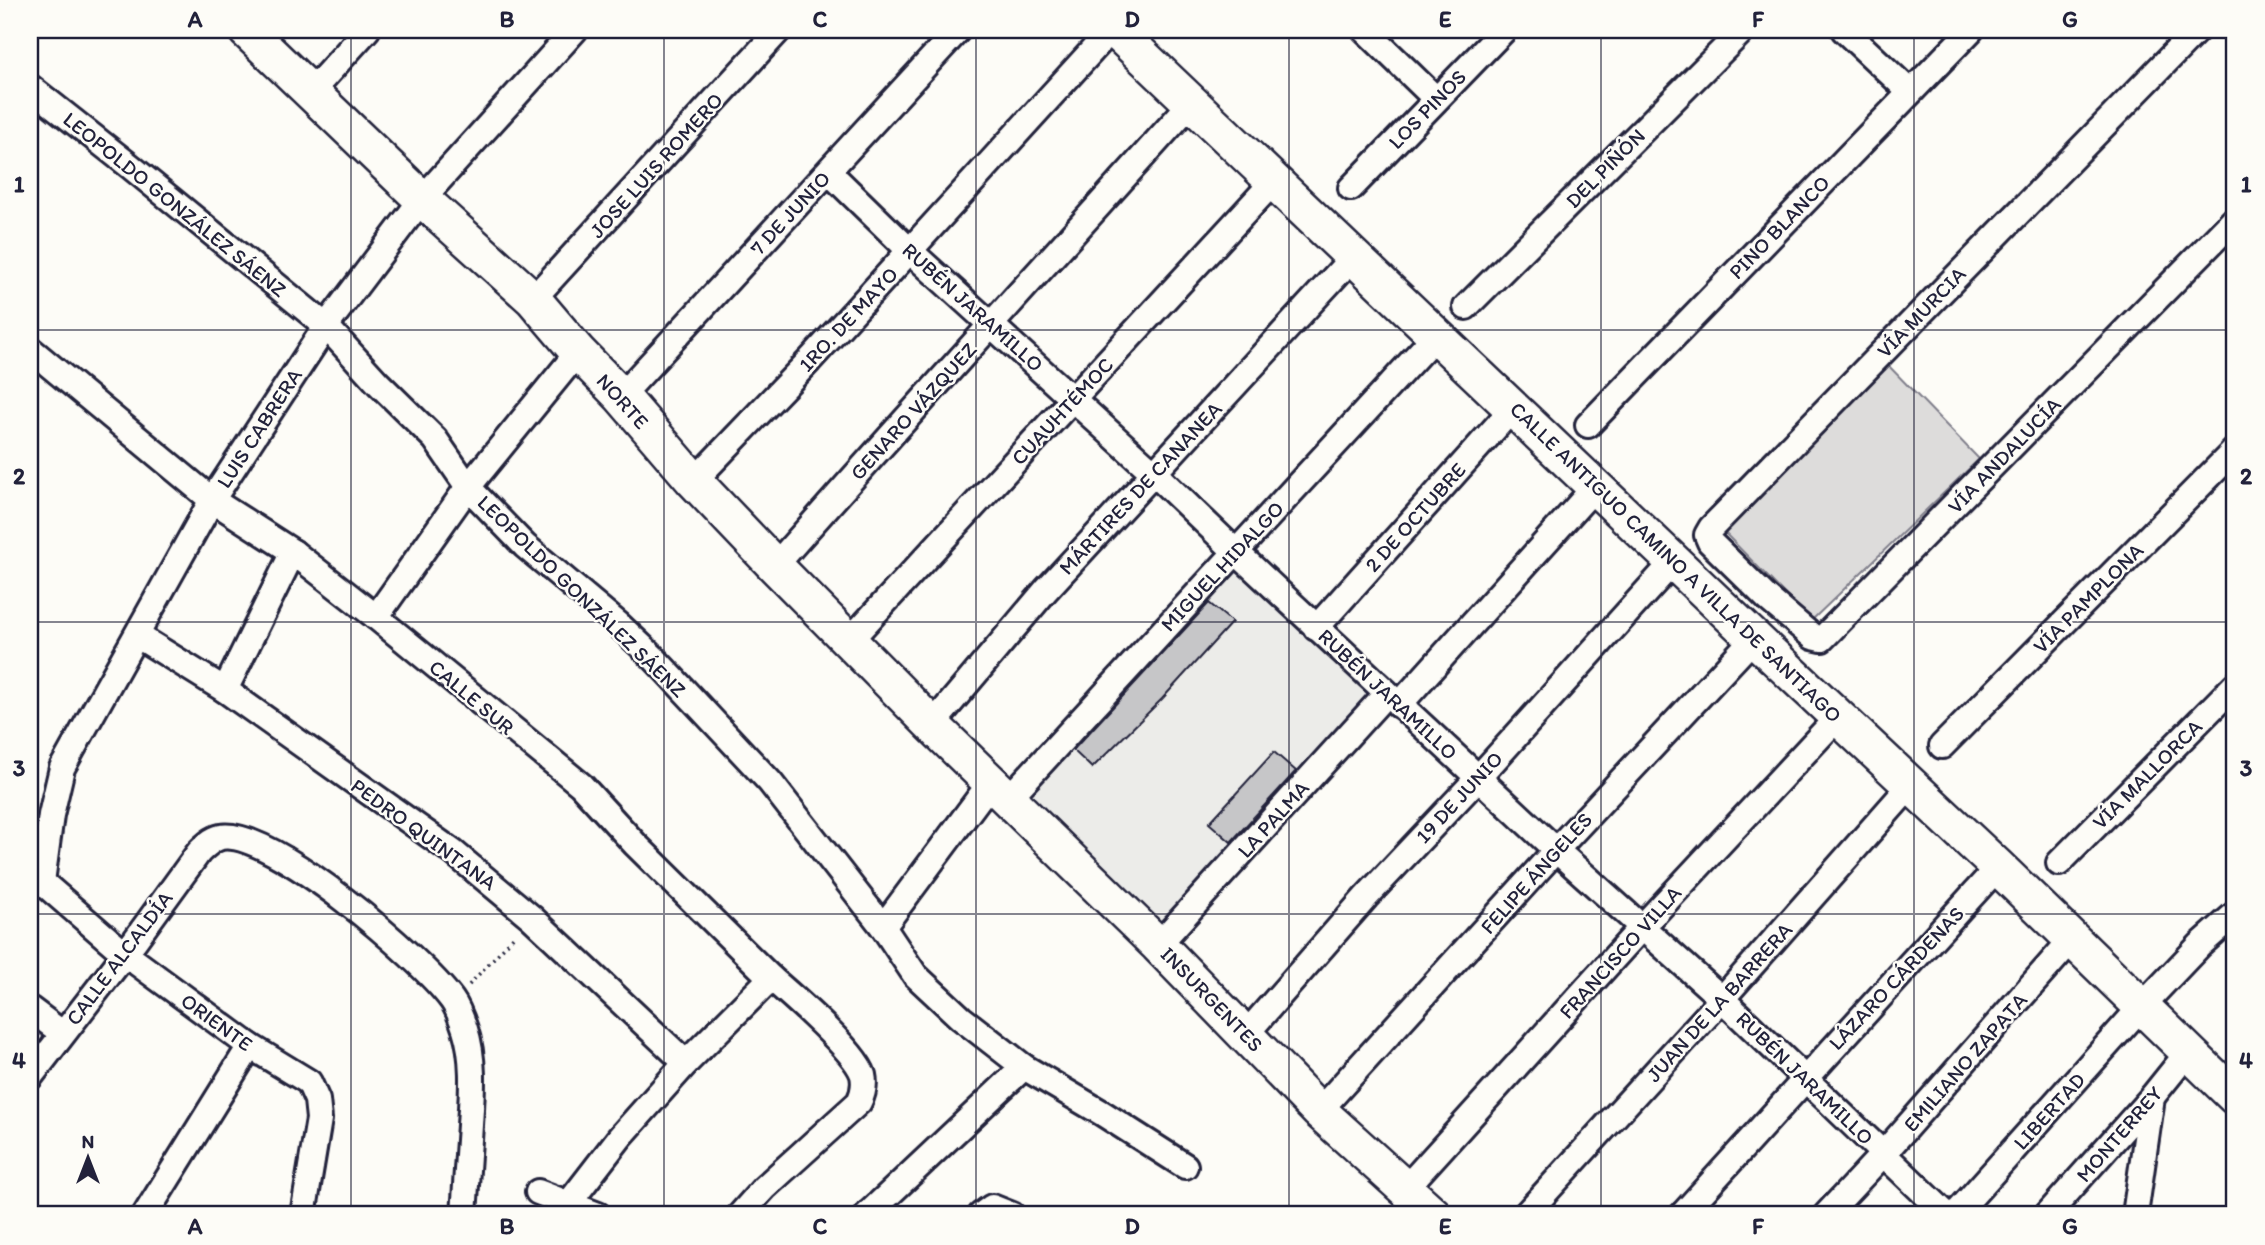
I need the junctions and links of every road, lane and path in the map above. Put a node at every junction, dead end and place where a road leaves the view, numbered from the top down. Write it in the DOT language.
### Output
graph roads {
  1 [pos="246,30"];
  2 [pos="367,30"];
  3 [pos="575,30"];
  4 [pos="779,30"];
  5 [pos="958,30"];
  6 [pos="1113,30"];
  7 [pos="1365,30"];
  8 [pos="1504,30"];
  9 [pos="1743,30"];
  10 [pos="1844,30"];
  11 [pos="1971,30"];
  12 [pos="2197,30"];
  13 [pos="30,87"];
  14 [pos="1910,92"];
  15 [pos="310,93"];
  16 [pos="1436,99"];
  17 [pos="1192,102"];
  18 [pos="829,172"];
  19 [pos="1275,181"];
  20 [pos="1351,188"];
  21 [pos="422,199"];
  22 [pos="2235,219"];
  23 [pos="910,251"];
  24 [pos="1353,257"];
  25 [pos="533,299"];
  26 [pos="1466,307"];
  27 [pos="992,324"];
  28 [pos="326,326"];
  29 [pos="1437,334"];
  30 [pos="30,349"];
  31 [pos="578,352"];
  32 [pos="621,396"];
  33 [pos="1074,399"];
  34 [pos="1514,407"];
  35 [pos="1588,425"];
  36 [pos="2235,450"];
  37 [pos="1154,473"];
  38 [pos="694,481"];
  39 [pos="468,487"];
  40 [pos="1595,487"];
  41 [pos="212,500"];
  42 [pos="1235,551"];
  43 [pos="293,552"];
  44 [pos="1674,561"];
  45 [pos="775,566"];
  46 [pos="1766,597"];
  47 [pos="376,617"];
  48 [pos="1316,628"];
  49 [pos="138,636"];
  50 [pos="1754,638"];
  51 [pos="849,641"];
  52 [pos="2235,685"];
  53 [pos="225,691"];
  54 [pos="1393,699"];
  55 [pos="1838,716"];
  56 [pos="932,725"];
  57 [pos="1942,746"];
  58 [pos="1478,778"];
  59 [pos="1910,786"];
  60 [pos="999,790"];
  61 [pos="1556,850"];
  62 [pos="2059,863"];
  63 [pos="1998,867"];
  64 [pos="36,873"];
  65 [pos="2235,914"];
  66 [pos="531,917"];
  67 [pos="1642,927"];
  68 [pos="883,928"];
  69 [pos="2073,938"];
  70 [pos="1158,945"];
  71 [pos="125,954"];
  72 [pos="771,978"];
  73 [pos="1722,999"];
  74 [pos="453,1002"];
  75 [pos="2142,1006"];
  76 [pos="30,1009"];
  77 [pos="62,1033"];
  78 [pos="1246,1034"];
  79 [pos="250,1046"];
  80 [pos="2189,1051"];
  81 [pos="686,1063"];
  82 [pos="1024,1067"];
  83 [pos="30,1077"];
  84 [pos="1804,1079"];
  85 [pos="2152,1097"];
  86 [pos="2235,1097"];
  87 [pos="1319,1111"];
  88 [pos="1884,1153"];
  89 [pos="1185,1166"];
  90 [pos="1404,1190"];
  91 [pos="538,1192"];
  92 [pos="569,1203"];
  93 [pos="145,1215"];
  94 [pos="303,1215"];
  95 [pos="464,1215"];
  96 [pos="598,1215"];
  97 [pos="740,1215"];
  98 [pos="867,1215"];
  99 [pos="1434,1215"];
  100 [pos="1525,1215"];
  101 [pos="1682,1215"];
  102 [pos="1826,1215"];
  103 [pos="1947,1215"];
  104 [pos="1955,1215"];
  105 [pos="2047,1215"];
  106 [pos="2135,1215"];
  1 -- 15 [label="street, NORTE"];
  2 -- 15 [label="street"];
  3 -- 21 [label="street, LUIS CABRERA"];
  4 -- 25 [label="street, JOSE LUIS ROMERO"];
  5 -- 18 [label="street, 7 DE JUNIO"];
  6 -- 17 [label="street, CALLE ANTIGUO CAMINO A VILLA DE SANTIAGO"];
  6 -- 23 [label="street, 1RO. DE MAYO"];
  7 -- 16 [label="street"];
  8 -- 16 [label="street, LOS PINOS"];
  9 -- 26 [label="street, DEL PIÑÓN"];
  10 -- 14 [label="street"];
  11 -- 14 [label="street, PINO BLANCO"];
  12 -- 46 [label="street, VÍA MURCIA"];
  13 -- 28 [label="street, LEOPOLDO GONZÁLEZ SÁENZ"];
  14 -- 35 [label="street, PINO BLANCO"];
  15 -- 21 [label="street, NORTE"];
  16 -- 20 [label="street, LOS PINOS"];
  17 -- 19 [label="street, CALLE ANTIGUO CAMINO A VILLA DE SANTIAGO"];
  17 -- 27 [label="street, GENARO VÁZQUEZ"];
  18 -- 23 [label="street, RUBÉN JARAMILLO"];
  18 -- 32 [label="street, 7 DE JUNIO"];
  19 -- 24 [label="street, CALLE ANTIGUO CAMINO A VILLA DE SANTIAGO"];
  19 -- 33 [label="street, CUAUHTÉMOC"];
  21 -- 25 [label="street, NORTE"];
  21 -- 28 [label="street, LUIS CABRERA"];
  22 -- 46 [label="street, VÍA ANDALUCÍA"];
  23 -- 27 [label="street, RUBÉN JARAMILLO"];
  23 -- 38 [label="street, 1RO. DE MAYO"];
  24 -- 29 [label="street, CALLE ANTIGUO CAMINO A VILLA DE SANTIAGO"];
  24 -- 37 [label="street, MÁRTIRES DE CANANEA"];
  25 -- 31 [label="street, NORTE"];
  27 -- 33 [label="street, RUBÉN JARAMILLO"];
  27 -- 45 [label="street, GENARO VÁZQUEZ"];
  28 -- 39 [label="street, LEOPOLDO GONZÁLEZ SÁENZ"];
  28 -- 41 [label="street, LUIS CABRERA"];
  29 -- 34 [label="street, CALLE ANTIGUO CAMINO A VILLA DE SANTIAGO"];
  29 -- 42 [label="street, MIGUEL HIDALGO"];
  30 -- 41 [label="street, CALLE SUR"];
  31 -- 32 [label="street, NORTE"];
  31 -- 39 [label="street"];
  32 -- 38 [label="street, NORTE"];
  33 -- 37 [label="street, RUBÉN JARAMILLO"];
  33 -- 51 [label="street, CUAUHTÉMOC"];
  34 -- 40 [label="street, CALLE ANTIGUO CAMINO A VILLA DE SANTIAGO"];
  34 -- 48 [label="street, 2 DE OCTUBRE"];
  36 -- 57 [label="street, VÍA PAMPLONA"];
  37 -- 42 [label="street, RUBÉN JARAMILLO"];
  37 -- 56 [label="street, MÁRTIRES DE CANANEA"];
  38 -- 45 [label="street, NORTE"];
  39 -- 47 [label="street"];
  39 -- 68 [label="street, LEOPOLDO GONZÁLEZ SÁENZ"];
  40 -- 44 [label="street, CALLE ANTIGUO CAMINO A VILLA DE SANTIAGO"];
  40 -- 54 [label="street, LA PALMA"];
  41 -- 43 [label="street, CALLE SUR"];
  41 -- 49 [label="street, LUIS CABRERA"];
  42 -- 48 [label="street, RUBÉN JARAMILLO"];
  42 -- 60 [label="street, MIGUEL HIDALGO"];
  43 -- 47 [label="street, CALLE SUR"];
  43 -- 53 [label="street"];
  44 -- 50 [label="street, CALLE ANTIGUO CAMINO A VILLA DE SANTIAGO"];
  44 -- 58 [label="street, 19 DE JUNIO"];
  45 -- 51 [label="street, NORTE"];
  47 -- 72 [label="street, CALLE SUR"];
  48 -- 54 [label="street, RUBÉN JARAMILLO"];
  49 -- 53 [label="street, PEDRO QUINTANA"];
  49 -- 64 [label="street, LUIS CABRERA"];
  50 -- 55 [label="street, CALLE ANTIGUO CAMINO A VILLA DE SANTIAGO"];
  50 -- 61 [label="street, FELIPE ÁNGELES"];
  51 -- 56 [label="street, NORTE"];
  52 -- 62 [label="street, VÍA MALLORCA"];
  53 -- 66 [label="street, PEDRO QUINTANA"];
  54 -- 58 [label="street, RUBÉN JARAMILLO"];
  54 -- 70 [label="street, LA PALMA"];
  55 -- 59 [label="street, CALLE ANTIGUO CAMINO A VILLA DE SANTIAGO"];
  55 -- 67 [label="street, FRANCISCO VILLA"];
  56 -- 60 [label="street, NORTE"];
  58 -- 61 [label="street, RUBÉN JARAMILLO"];
  58 -- 78 [label="street, 19 DE JUNIO"];
  59 -- 63 [label="street, CALLE ANTIGUO CAMINO A VILLA DE SANTIAGO"];
  59 -- 73 [label="street, JUAN DE LA BARRERA"];
  60 -- 68 [label="street, MIGUEL HIDALGO"];
  60 -- 70 [label="street, INSURGENTES"];
  61 -- 67 [label="street, RUBÉN JARAMILLO"];
  61 -- 87 [label="street, FELIPE ÁNGELES"];
  63 -- 69 [label="street, CALLE ANTIGUO CAMINO A VILLA DE SANTIAGO"];
  63 -- 84 [label="street, LÁZARO CÁRDENAS"];
  64 -- 71 [label="street, ORIENTE"];
  65 -- 75 [label="street, LIBERTAD"];
  66 -- 74 [label="path"];
  66 -- 81 [label="street, PEDRO QUINTANA"];
  67 -- 73 [label="street, RUBÉN JARAMILLO"];
  67 -- 90 [label="street, FRANCISCO VILLA"];
  68 -- 82 [label="street, LEOPOLDO GONZÁLEZ SÁENZ"];
  69 -- 75 [label="street, CALLE ANTIGUO CAMINO A VILLA DE SANTIAGO"];
  69 -- 88 [label="street, EMILIANO ZAPATA"];
  70 -- 78 [label="street, INSURGENTES"];
  71 -- 74 [label="street, CALLE ALCALDÍA"];
  71 -- 77 [label="street, CALLE ALCALDÍA"];
  71 -- 79 [label="street, ORIENTE"];
  72 -- 81 [label="street"];
  72 -- 97 [label="street, CALLE SUR"];
  73 -- 84 [label="street, RUBÉN JARAMILLO"];
  73 -- 100 [label="street, JUAN DE LA BARRERA"];
  74 -- 95 [label="street"];
  75 -- 80 [label="street, CALLE ANTIGUO CAMINO A VILLA DE SANTIAGO"];
  75 -- 104 [label="street, LIBERTAD"];
  76 -- 77 [label="street"];
  77 -- 83 [label="street, CALLE ALCALDÍA"];
  78 -- 87 [label="street, INSURGENTES"];
  79 -- 93 [label="street"];
  79 -- 94 [label="street, ORIENTE"];
  80 -- 85 [label="street, MONTERREY"];
  80 -- 86 [label="street, CALLE ANTIGUO CAMINO A VILLA DE SANTIAGO"];
  81 -- 92 [label="street"];
  82 -- 89 [label="street, LEOPOLDO GONZÁLEZ SÁENZ"];
  82 -- 98 [label="street"];
  84 -- 88 [label="street, RUBÉN JARAMILLO"];
  84 -- 101 [label="street, LÁZARO CÁRDENAS"];
  85 -- 105 [label="street, MONTERREY"];
  85 -- 106 [label="street"];
  87 -- 90 [label="street, INSURGENTES"];
  88 -- 102 [label="street, EMILIANO ZAPATA"];
  88 -- 103 [label="street, RUBÉN JARAMILLO"];
  90 -- 99 [label="street, INSURGENTES"];
  91 -- 92 [label="street"];
  92 -- 96 [label="street"];
}
